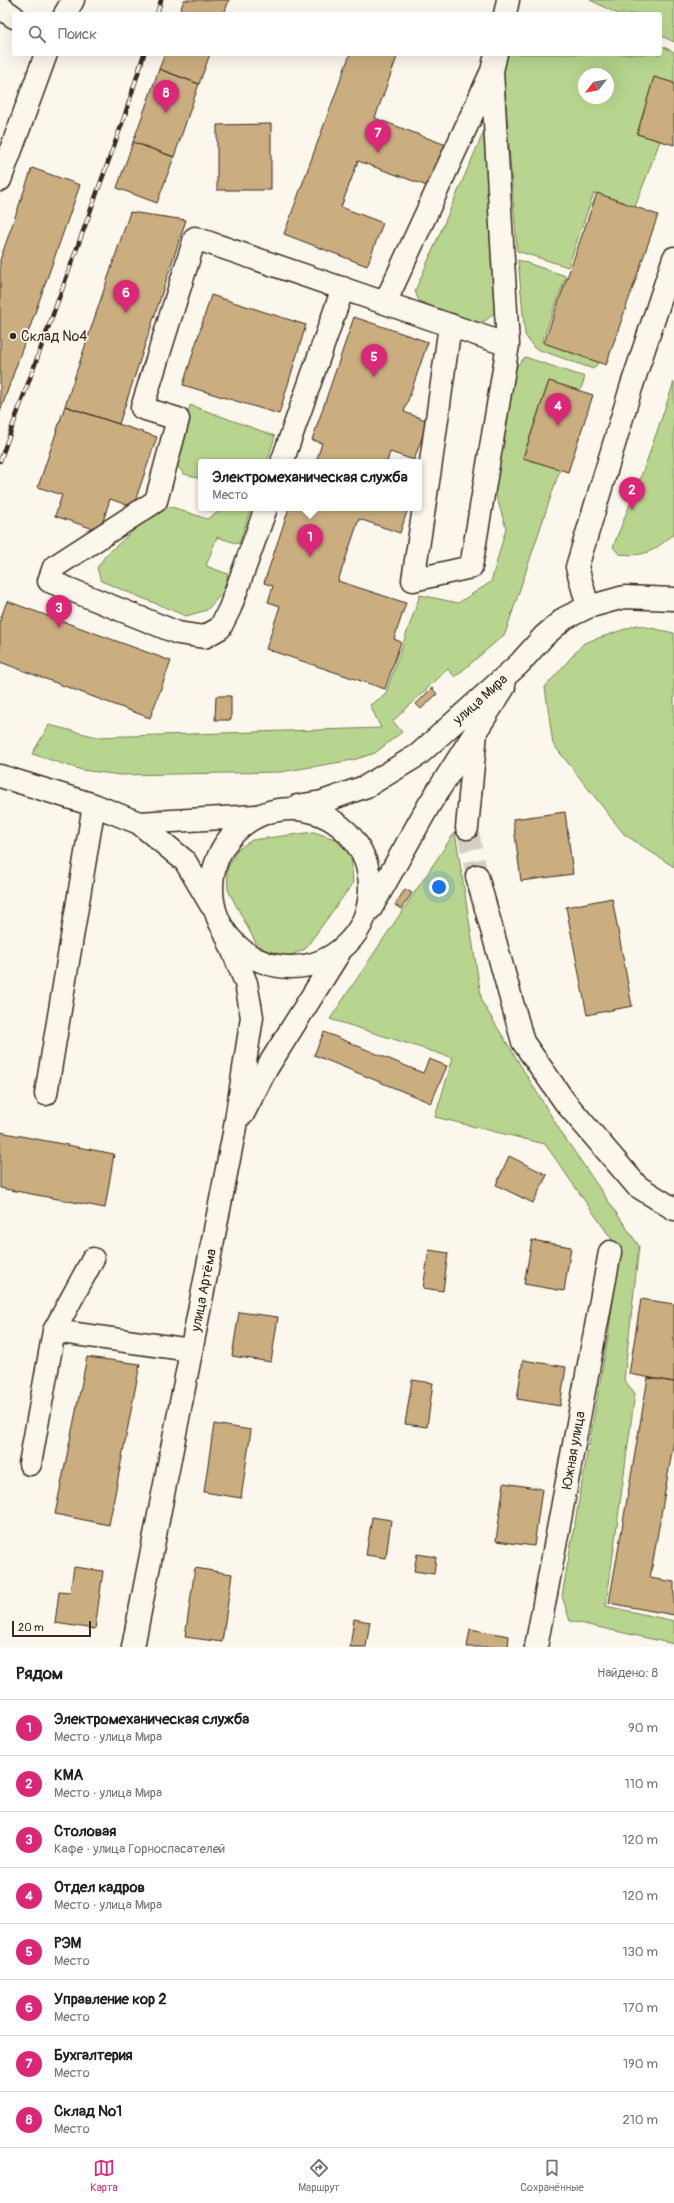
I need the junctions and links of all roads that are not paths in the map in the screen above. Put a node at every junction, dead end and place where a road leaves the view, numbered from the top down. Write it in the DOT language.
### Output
graph roads {
  1 [pos="73,0"];
  2 [pos="508,0"];
  3 [pos="0,7"];
  4 [pos="66,12"];
  5 [pos="505,12"];
  6 [pos="12,16"];
  7 [pos="45,56"];
  8 [pos="494,62"];
  9 [pos="0,180"];
  10 [pos="674,258"];
  11 [pos="343,288"];
  12 [pos="385,303"];
  13 [pos="450,325"];
  14 [pos="508,345"];
  15 [pos="283,459"];
  16 [pos="265,511"];
  17 [pos="674,599"];
  18 [pos="588,607"];
  19 [pos="519,664"];
  20 [pos="477,730"];
  21 [pos="0,776"];
  22 [pos="94,805"];
  23 [pos="282,809"];
  24 [pos="256,816"];
  25 [pos="139,823"];
  26 [pos="468,828"];
  27 [pos="477,876"];
  28 [pos="214,909"];
  29 [pos="358,933"];
  30 [pos="226,934"];
  31 [pos="340,952"];
  32 [pos="46,1094"];
  33 [pos="234,1133"];
  34 [pos="674,1209"];
  35 [pos="610,1252"];
  36 [pos="93,1259"];
  37 [pos="54,1331"];
  38 [pos="191,1350"];
  39 [pos="30,1464"];
  40 [pos="133,1647"];
  41 [pos="536,1647"];
  1 -- 4 [label="street"];
  2 -- 5 [label="street"];
  3 -- 6 [label="street"];
  7 -- 9 [label="street"];
  8 -- 12 [label="street"];
  8 -- 14 [label="street"];
  10 -- 18 [label="street"];
  11 -- 12 [label="street"];
  11 -- 15 [label="street"];
  11 -- 16 [label="street"];
  12 -- 13 [label="street"];
  13 -- 14 [label="street"];
  13 -- 14 [label="street"];
  17 -- 18 [label="street, улица Мира"];
  18 -- 19 [label="street, улица Мира"];
  19 -- 20 [label="street"];
  19 -- 23 [label="street, улица Мира"];
  20 -- 26 [label="street"];
  20 -- 29 [label="street"];
  21 -- 22 [label="street"];
  22 -- 25 [label="street"];
  22 -- 32 [label="street"];
  23 -- 24 [label="street, улица Артёма"];
  23 -- 29 [label="street, улица Артёма"];
  24 -- 25 [label="street"];
  24 -- 28 [label="street, улица Артёма"];
  25 -- 28 [label="street"];
  27 -- 34 [label="street"];
  28 -- 30 [label="street, улица Артёма"];
  29 -- 31 [label="street, улица Артёма"];
  30 -- 31 [label="street, улица Артёма"];
  30 -- 33 [label="street, улица Артёма"];
  31 -- 33 [label="street"];
  33 -- 38 [label="street, улица Артёма"];
  35 -- 41 [label="street, Южная улица"];
  36 -- 37 [label="street"];
  37 -- 38 [label="street"];
  37 -- 39 [label="street"];
  38 -- 40 [label="street, улица Артёма"];
}
